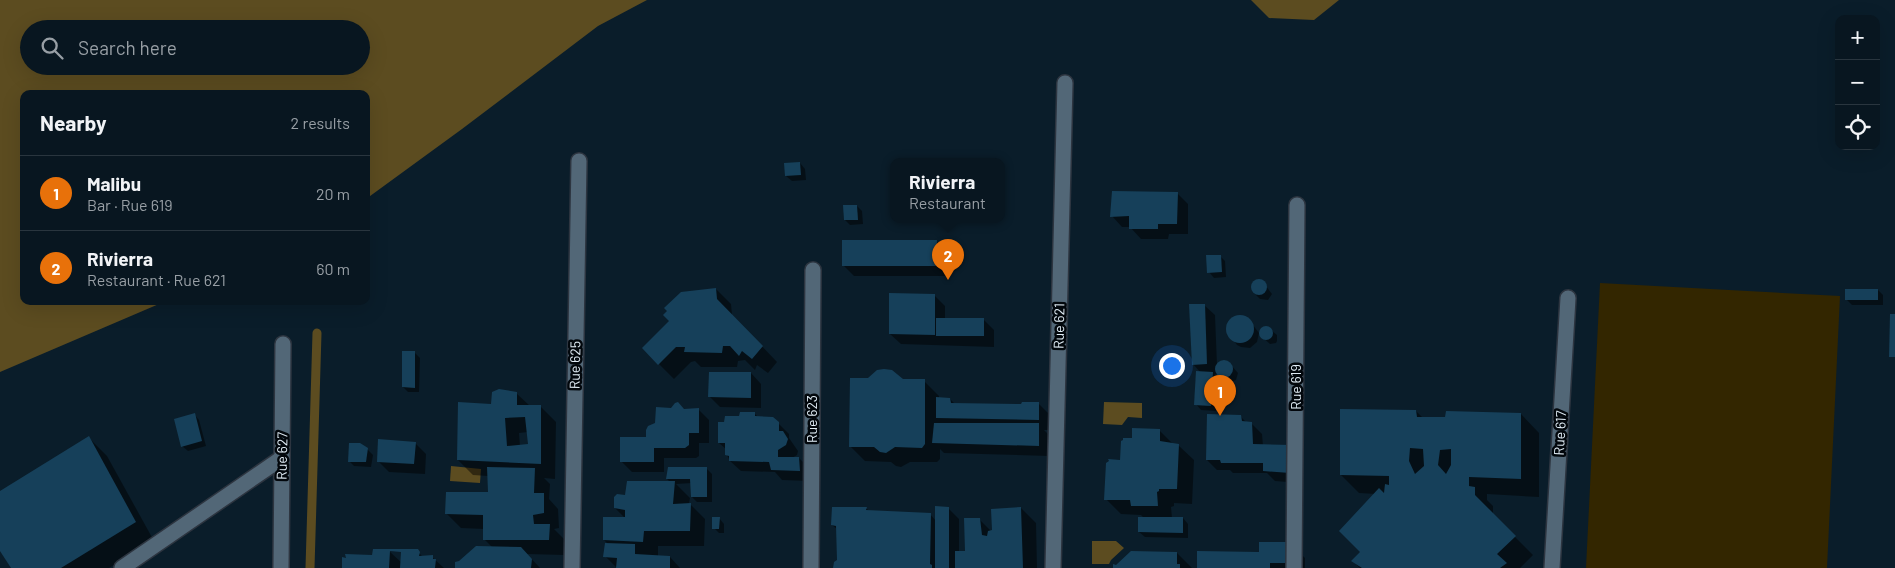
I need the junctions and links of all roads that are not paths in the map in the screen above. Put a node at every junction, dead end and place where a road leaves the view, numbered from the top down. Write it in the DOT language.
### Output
graph roads {
  1 [pos="1065,84"];
  2 [pos="579,161"];
  3 [pos="1297,206"];
  4 [pos="813,270"];
  5 [pos="1568,298"];
  6 [pos="283,344"];
  7 [pos="282,458"];
  8 [pos="122,568"];
  9 [pos="281,568"];
  10 [pos="572,568"];
  11 [pos="810,568"];
  12 [pos="1053,568"];
  13 [pos="1294,568"];
  14 [pos="1552,568"];
  1 -- 12 [label="street, Rue 621"];
  2 -- 10 [label="street, Rue 625"];
  3 -- 13 [label="street, Rue 619"];
  4 -- 11 [label="street, Rue 623"];
  5 -- 14 [label="street, Rue 617"];
  6 -- 7 [label="street, Rue 627"];
  7 -- 8 [label="street"];
  7 -- 9 [label="street, Rue 627"];
}
